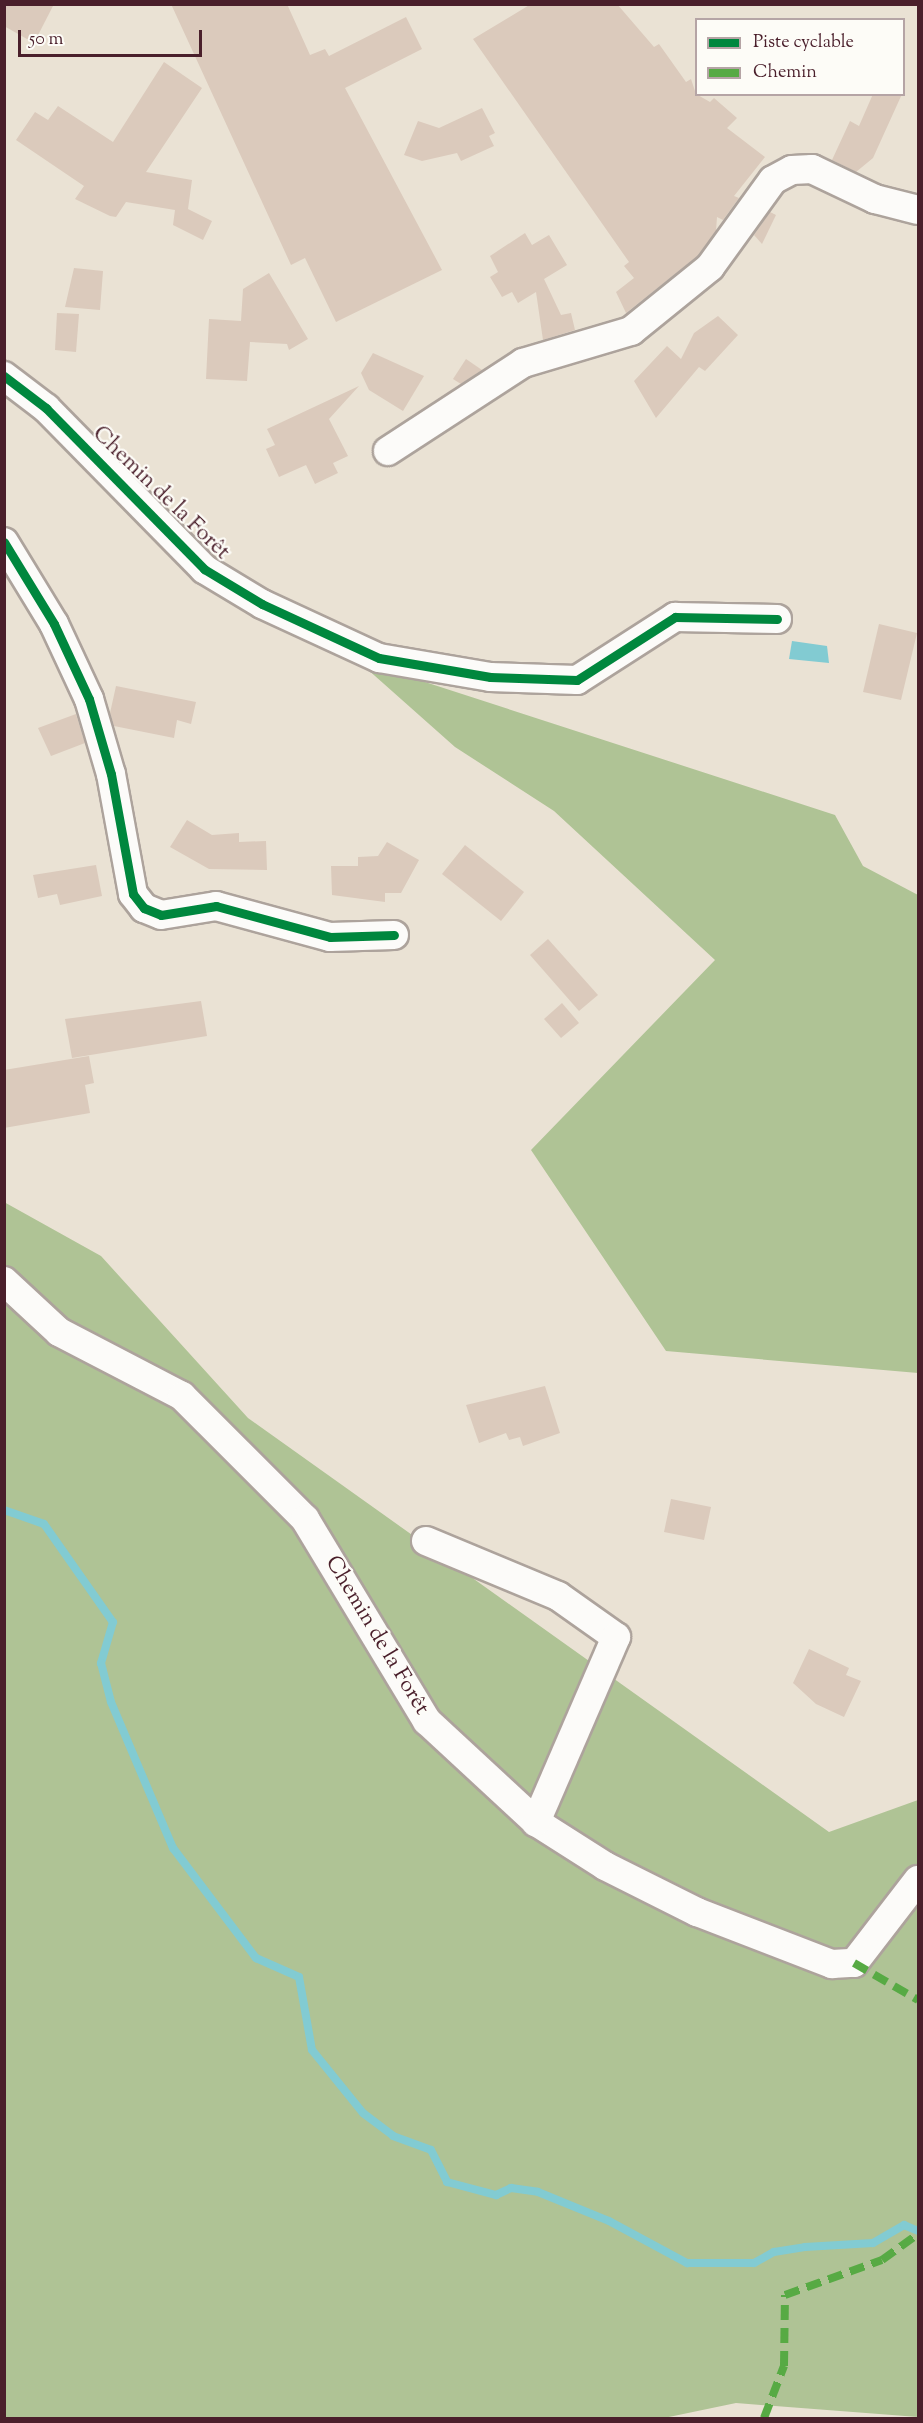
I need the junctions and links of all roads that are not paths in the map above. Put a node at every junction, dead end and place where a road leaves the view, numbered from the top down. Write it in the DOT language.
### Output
graph roads {
  1 [pos="918,210"];
  2 [pos="4,376"];
  3 [pos="388,451"];
  4 [pos="4,542"];
  5 [pos="777,619"];
  6 [pos="394,935"];
  7 [pos="4,1281"];
  8 [pos="426,1541"];
  9 [pos="536,1822"];
  10 [pos="918,1880"];
  1 -- 3 [label="street"];
  2 -- 5 [label="street, Chemin de la Forêt"];
  4 -- 6 [label="street"];
  7 -- 9 [label="street, Chemin de la Forêt"];
  8 -- 9 [label="street"];
  9 -- 10 [label="street, Chemin de la Forêt"];
}
